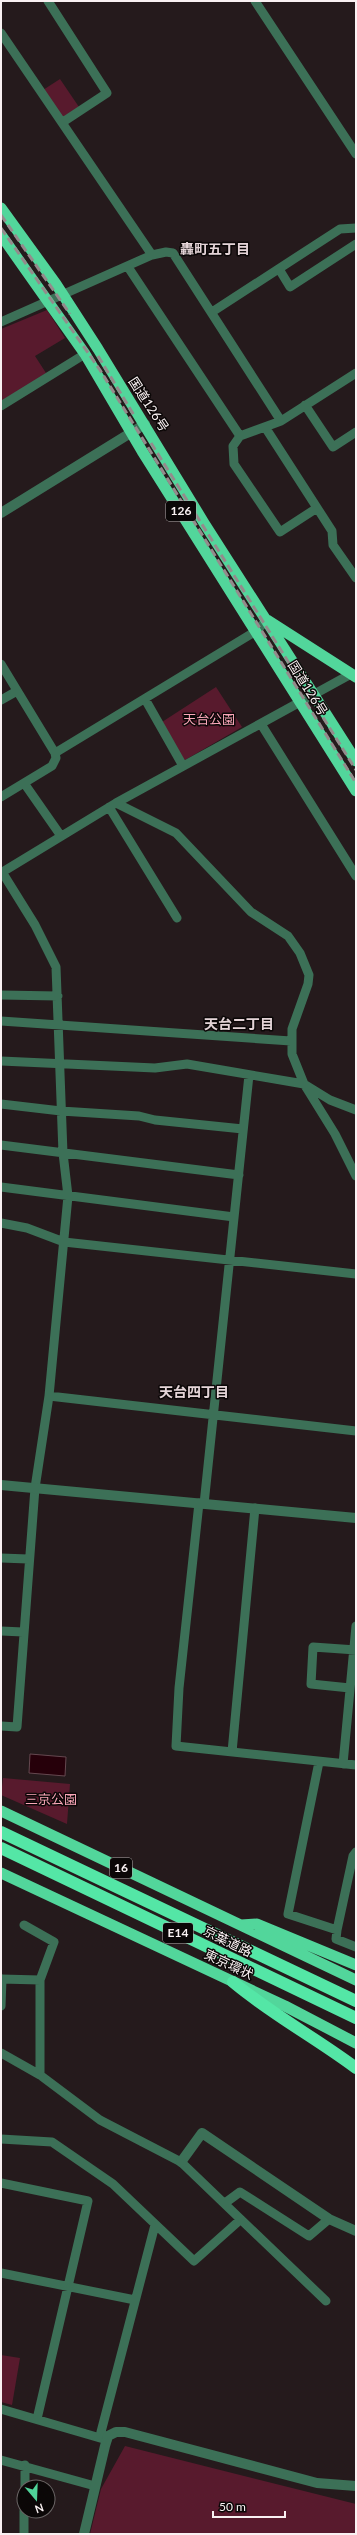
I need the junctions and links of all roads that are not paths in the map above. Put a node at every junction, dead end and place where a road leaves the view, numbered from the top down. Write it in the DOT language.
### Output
graph roads {
  1 [pos="48,1"];
  2 [pos="255,1"];
  3 [pos="1,33"];
  4 [pos="63,122"];
  5 [pos="356,154"];
  6 [pos="1,208"];
  7 [pos="356,228"];
  8 [pos="1,235"];
  9 [pos="356,244"];
  10 [pos="152,255"];
  11 [pos="128,267"];
  12 [pos="279,269"];
  13 [pos="62,296"];
  14 [pos="50,302"];
  15 [pos="212,312"];
  16 [pos="1,322"];
  17 [pos="85,354"];
  18 [pos="356,372"];
  19 [pos="305,405"];
  20 [pos="1,406"];
  21 [pos="281,421"];
  22 [pos="145,424"];
  23 [pos="265,427"];
  24 [pos="132,432"];
  25 [pos="356,432"];
  26 [pos="240,436"];
  27 [pos="317,508"];
  28 [pos="1,513"];
  29 [pos="356,578"];
  30 [pos="236,600"];
  31 [pos="267,620"];
  32 [pos="256,631"];
  33 [pos="1,664"];
  34 [pos="354,676"];
  35 [pos="17,691"];
  36 [pos="314,696"];
  37 [pos="144,699"];
  38 [pos="1,700"];
  39 [pos="300,703"];
  40 [pos="261,724"];
  41 [pos="55,753"];
  42 [pos="356,761"];
  43 [pos="183,766"];
  44 [pos="24,783"];
  45 [pos="356,791"];
  46 [pos="1,797"];
  47 [pos="112,805"];
  48 [pos="61,836"];
  49 [pos="2,872"];
  50 [pos="356,876"];
  51 [pos="177,918"];
  52 [pos="1,995"];
  53 [pos="58,996"];
  54 [pos="1,1021"];
  55 [pos="59,1025"];
  56 [pos="291,1041"];
  57 [pos="1,1061"];
  58 [pos="59,1064"];
  59 [pos="249,1075"];
  60 [pos="304,1084"];
  61 [pos="1,1104"];
  62 [pos="356,1110"];
  63 [pos="62,1111"];
  64 [pos="244,1129"];
  65 [pos="1,1145"];
  66 [pos="63,1153"];
  67 [pos="239,1175"];
  68 [pos="356,1176"];
  69 [pos="1,1187"];
  70 [pos="68,1196"];
  71 [pos="234,1218"];
  72 [pos="1,1223"];
  73 [pos="64,1242"];
  74 [pos="230,1261"];
  75 [pos="356,1274"];
  76 [pos="49,1396"];
  77 [pos="214,1415"];
  78 [pos="356,1431"];
  79 [pos="1,1485"];
  80 [pos="35,1488"];
  81 [pos="202,1503"];
  82 [pos="255,1508"];
  83 [pos="356,1518"];
  84 [pos="1,1558"];
  85 [pos="28,1559"];
  86 [pos="356,1626"];
  87 [pos="1,1631"];
  88 [pos="23,1632"];
  89 [pos="355,1650"];
  90 [pos="350,1688"];
  91 [pos="1,1726"];
  92 [pos="232,1752"];
  93 [pos="319,1762"];
  94 [pos="343,1764"];
  95 [pos="356,1765"];
  96 [pos="1,1810"];
  97 [pos="1,1832"];
  98 [pos="1,1848"];
  99 [pos="356,1852"];
  100 [pos="1,1873"];
  101 [pos="24,1925"];
  102 [pos="240,1925"];
  103 [pos="337,1930"];
  104 [pos="356,1947"];
  105 [pos="356,1965"];
  106 [pos="1,1979"];
  107 [pos="40,1980"];
  108 [pos="356,1980"];
  109 [pos="233,1982"];
  110 [pos="356,2001"];
  111 [pos="1,2006"];
  112 [pos="356,2018"];
  113 [pos="356,2043"];
  114 [pos="1,2053"];
  115 [pos="356,2068"];
  116 [pos="40,2075"];
  117 [pos="1,2140"];
  118 [pos="181,2162"];
  119 [pos="1,2183"];
  120 [pos="225,2203"];
  121 [pos="329,2218"];
  122 [pos="240,2220"];
  123 [pos="155,2225"];
  124 [pos="356,2230"];
  125 [pos="1,2273"];
  126 [pos="69,2287"];
  127 [pos="135,2300"];
  128 [pos="326,2301"];
  129 [pos="1,2409"];
  130 [pos="37,2419"];
  131 [pos="107,2440"];
  132 [pos="1,2460"];
  133 [pos="25,2465"];
  134 [pos="25,2479"];
  135 [pos="95,2486"];
  136 [pos="356,2486"];
  137 [pos="24,2519"];
  138 [pos="24,2534"];
  139 [pos="84,2534"];
  1 -- 4 [label="street"];
  2 -- 5 [label="street"];
  3 -- 4 [label="street"];
  4 -- 10 [label="street"];
  6 -- 13 [label="highway, 国道126号 / 126"];
  7 -- 12 [label="street"];
  8 -- 14 [label="highway, 国道126号 / 126"];
  9 -- 12 [label="street"];
  10 -- 11 [label="street"];
  10 -- 15 [label="street"];
  11 -- 13 [label="street"];
  11 -- 26 [label="street"];
  12 -- 15 [label="street"];
  13 -- 14 [label="street"];
  13 -- 22 [label="highway, 国道126号 / 126"];
  14 -- 16 [label="street"];
  14 -- 17 [label="highway, 国道126号 / 126"];
  15 -- 21 [label="street"];
  17 -- 20 [label="street"];
  17 -- 24 [label="highway, 国道126号 / 126"];
  18 -- 19 [label="street"];
  19 -- 21 [label="street"];
  19 -- 25 [label="street"];
  21 -- 23 [label="street"];
  22 -- 24 [label="street"];
  22 -- 31 [label="highway, 国道126号 / 126"];
  23 -- 26 [label="street"];
  23 -- 27 [label="street"];
  24 -- 28 [label="street"];
  24 -- 30 [label="highway, 国道126号 / 126"];
  26 -- 27 [label="street"];
  27 -- 29 [label="street"];
  30 -- 31 [label="highway, 国道126号 / 126"];
  30 -- 32 [label="highway, 国道126号 / 126"];
  31 -- 32 [label="street"];
  31 -- 34 [label="highway, 国道126号 / 126"];
  31 -- 36 [label="highway, 国道126号 / 126"];
  32 -- 37 [label="street"];
  32 -- 39 [label="highway, 国道126号 / 126"];
  33 -- 35 [label="street"];
  34 -- 36 [label="street"];
  35 -- 38 [label="street"];
  35 -- 41 [label="street"];
  36 -- 39 [label="street"];
  36 -- 42 [label="highway, 国道126号 / 126"];
  37 -- 41 [label="street"];
  37 -- 43 [label="street"];
  39 -- 40 [label="street"];
  39 -- 45 [label="highway, 国道126号 / 126"];
  40 -- 43 [label="street"];
  40 -- 50 [label="street"];
  41 -- 44 [label="street"];
  43 -- 47 [label="street"];
  44 -- 46 [label="street"];
  44 -- 48 [label="street"];
  47 -- 48 [label="street"];
  47 -- 51 [label="street"];
  47 -- 56 [label="street"];
  48 -- 49 [label="street"];
  49 -- 53 [label="street"];
  52 -- 53 [label="street"];
  53 -- 55 [label="street"];
  54 -- 55 [label="street"];
  55 -- 56 [label="street"];
  55 -- 58 [label="street"];
  56 -- 60 [label="street"];
  57 -- 58 [label="street"];
  58 -- 59 [label="street"];
  58 -- 63 [label="street"];
  59 -- 60 [label="street"];
  59 -- 64 [label="street"];
  60 -- 62 [label="street"];
  60 -- 68 [label="street"];
  61 -- 63 [label="street"];
  63 -- 64 [label="street"];
  63 -- 66 [label="street"];
  64 -- 67 [label="street"];
  65 -- 66 [label="street"];
  66 -- 67 [label="street"];
  66 -- 70 [label="street"];
  67 -- 71 [label="street"];
  69 -- 70 [label="street"];
  70 -- 71 [label="street"];
  70 -- 73 [label="street"];
  71 -- 74 [label="street"];
  72 -- 73 [label="street"];
  73 -- 74 [label="street"];
  73 -- 76 [label="street"];
  74 -- 75 [label="street"];
  74 -- 77 [label="street"];
  76 -- 77 [label="street"];
  76 -- 80 [label="street"];
  77 -- 78 [label="street"];
  77 -- 81 [label="street"];
  79 -- 80 [label="street"];
  80 -- 81 [label="street"];
  80 -- 85 [label="street"];
  81 -- 82 [label="street"];
  81 -- 92 [label="street"];
  82 -- 83 [label="street"];
  82 -- 92 [label="street"];
  84 -- 85 [label="street"];
  85 -- 88 [label="street"];
  86 -- 89 [label="street"];
  87 -- 88 [label="street"];
  88 -- 91 [label="street"];
  89 -- 90 [label="street"];
  89 -- 90 [label="street"];
  90 -- 94 [label="street"];
  92 -- 93 [label="street"];
  93 -- 94 [label="street"];
  93 -- 103 [label="street"];
  94 -- 95 [label="street"];
  96 -- 102 [label="highway, 16"];
  97 -- 110 [label="highway, 京葉道路 / E14"];
  98 -- 112 [label="highway, 京葉道路 / E14"];
  99 -- 103 [label="street"];
  100 -- 109 [label="highway, 東京環状"];
  101 -- 107 [label="street"];
  102 -- 105 [label="highway"];
  102 -- 108 [label="highway, 16"];
  103 -- 104 [label="street"];
  106 -- 107 [label="street"];
  106 -- 111 [label="street"];
  107 -- 116 [label="street"];
  109 -- 113 [label="highway, 東京環状"];
  109 -- 115 [label="highway"];
  114 -- 116 [label="street"];
  116 -- 118 [label="street"];
  117 -- 123 [label="street"];
  118 -- 120 [label="street"];
  118 -- 121 [label="street"];
  119 -- 126 [label="street"];
  120 -- 121 [label="street"];
  120 -- 122 [label="street"];
  121 -- 124 [label="street"];
  122 -- 123 [label="street"];
  122 -- 128 [label="street"];
  123 -- 127 [label="street"];
  125 -- 126 [label="street"];
  126 -- 127 [label="street"];
  126 -- 130 [label="street"];
  127 -- 131 [label="street"];
  129 -- 130 [label="street"];
  130 -- 131 [label="street"];
  131 -- 135 [label="street"];
  131 -- 136 [label="street"];
  132 -- 133 [label="street"];
  133 -- 134 [label="street"];
  133 -- 135 [label="street"];
  135 -- 139 [label="street"];
  137 -- 138 [label="street"];
}
